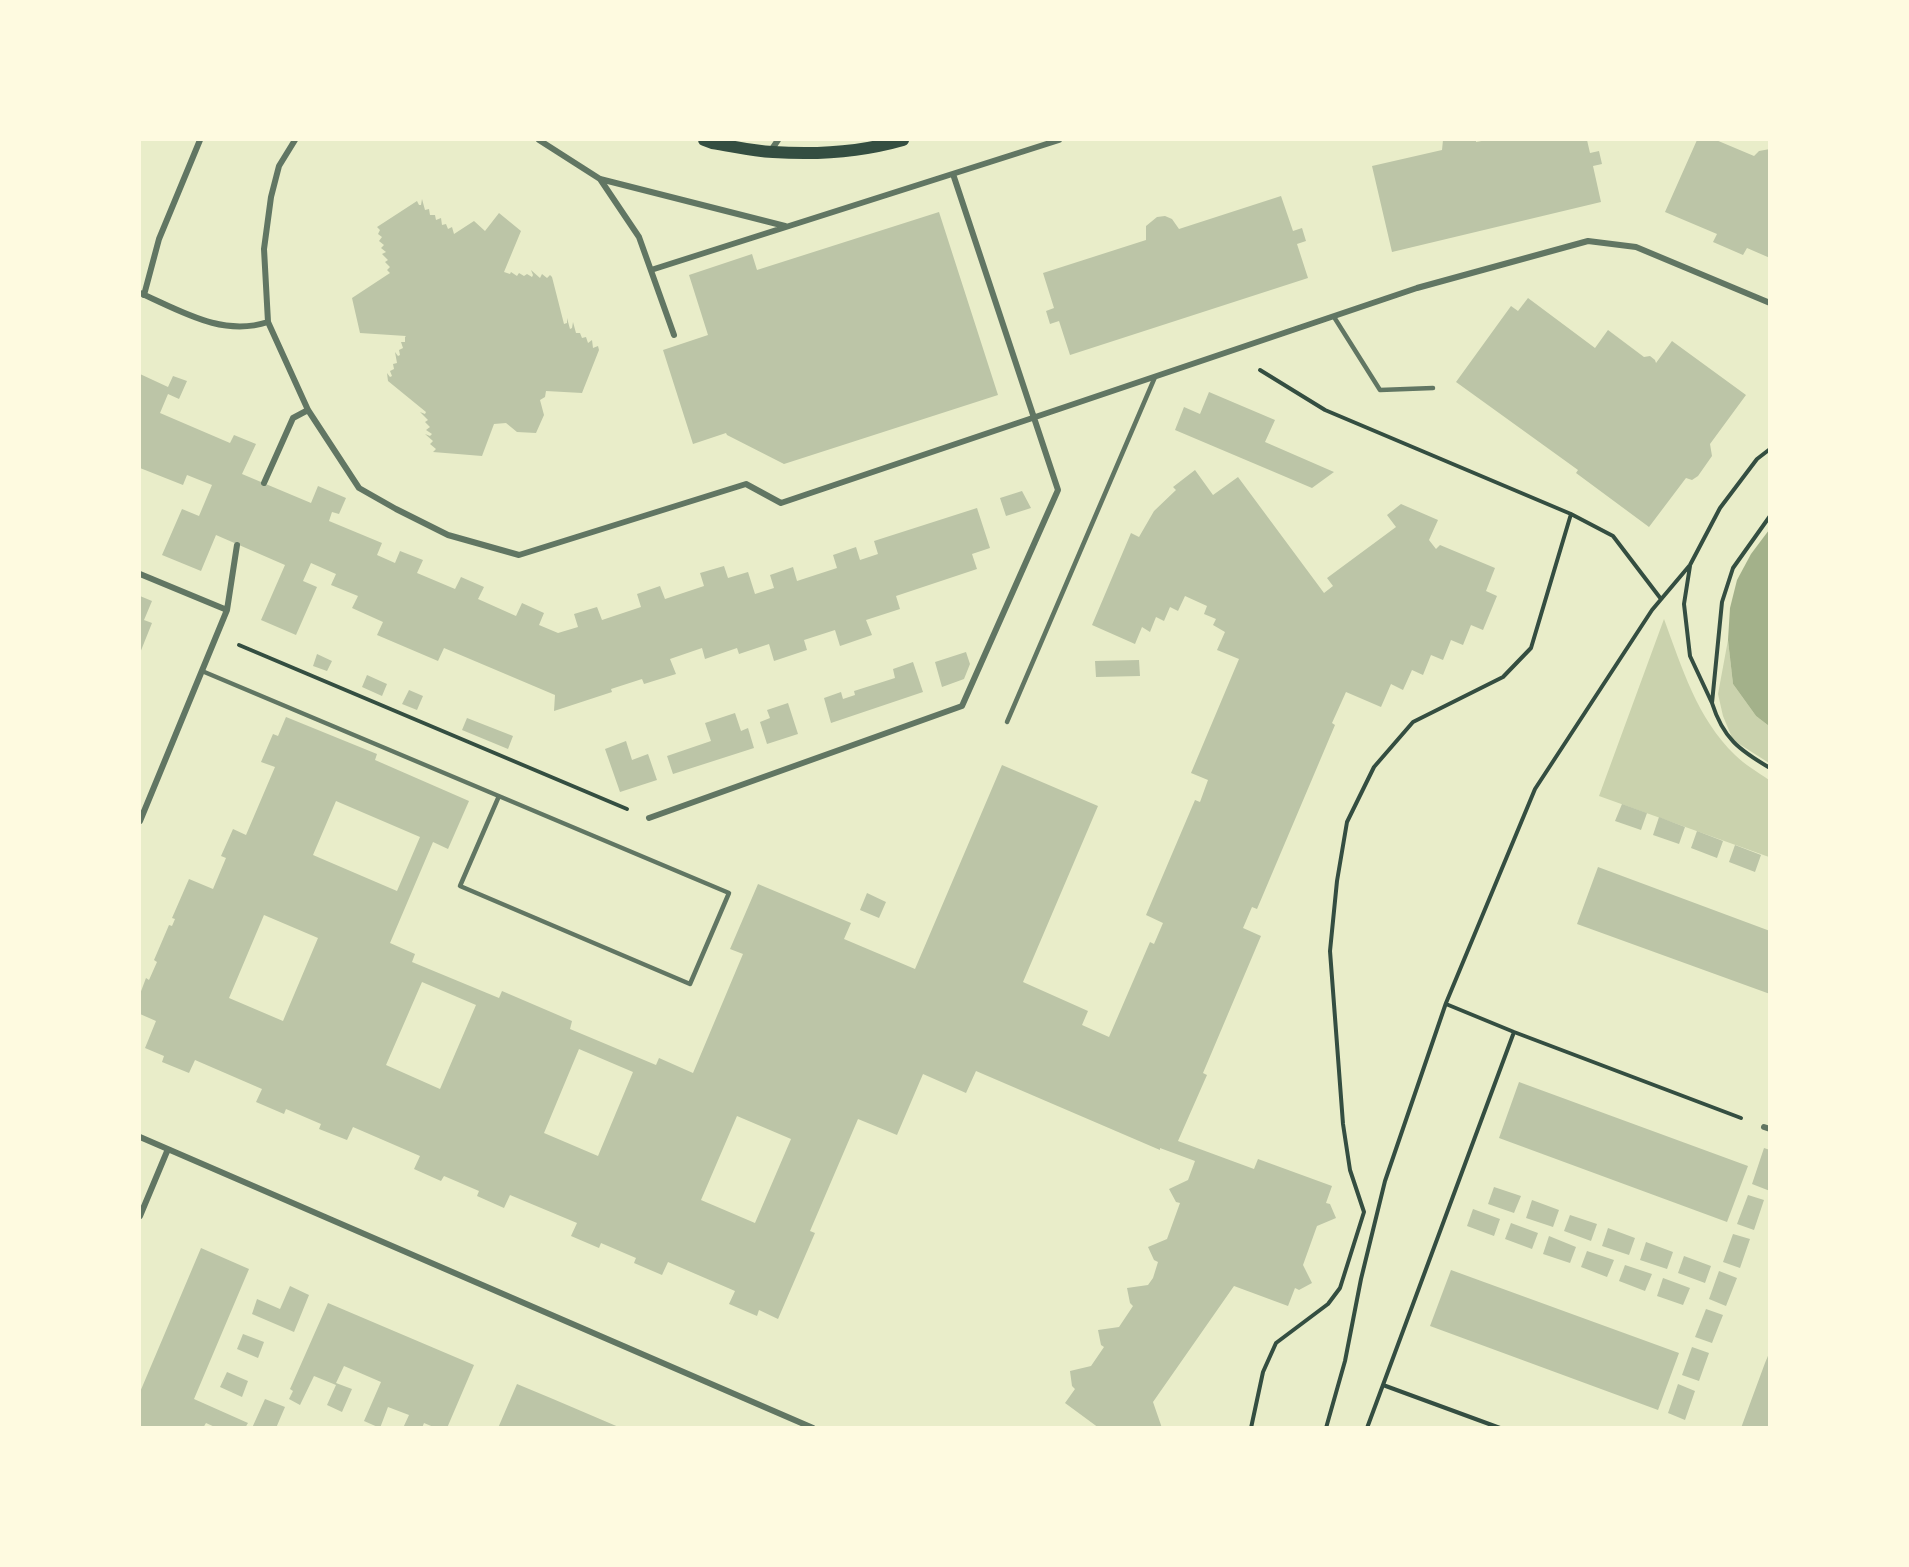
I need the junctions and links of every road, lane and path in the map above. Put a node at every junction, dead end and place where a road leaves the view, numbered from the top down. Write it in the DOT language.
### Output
graph roads {
  1 [pos="200,140"];
  2 [pos="295,140"];
  3 [pos="539,140"];
  4 [pos="704,140"];
  5 [pos="778,140"];
  6 [pos="903,140"];
  7 [pos="1059,140"];
  8 [pos="770,152"];
  9 [pos="953,174"];
  10 [pos="600,179"];
  11 [pos="786,226"];
  12 [pos="651,270"];
  13 [pos="142,294"];
  14 [pos="1770,303"];
  15 [pos="1334,317"];
  16 [pos="268,322"];
  17 [pos="674,335"];
  18 [pos="1226,353"];
  19 [pos="1155,376"];
  20 [pos="1433,388"];
  21 [pos="308,410"];
  22 [pos="1034,416"];
  23 [pos="1770,449"];
  24 [pos="264,483"];
  25 [pos="1571,514"];
  26 [pos="1770,516"];
  27 [pos="237,544"];
  28 [pos="1690,566"];
  29 [pos="140,574"];
  30 [pos="1661,599"];
  31 [pos="227,610"];
  32 [pos="216,635"];
  33 [pos="202,671"];
  34 [pos="1712,703"];
  35 [pos="1007,722"];
  36 [pos="1770,768"];
  37 [pos="499,796"];
  38 [pos="649,818"];
  39 [pos="140,820"];
  40 [pos="1446,1003"];
  41 [pos="1514,1032"];
  42 [pos="1767,1128"];
  43 [pos="140,1137"];
  44 [pos="168,1149"];
  45 [pos="140,1216"];
  46 [pos="1383,1385"];
  47 [pos="813,1428"];
  48 [pos="1251,1428"];
  49 [pos="1326,1428"];
  50 [pos="1367,1428"];
  51 [pos="1500,1428"];
  1 -- 13 [label="street"];
  2 -- 16 [label="street"];
  3 -- 10 [label="street"];
  4 -- 8 [label="main road"];
  5 -- 8 [label="street"];
  6 -- 8 [label="main road"];
  7 -- 9 [label="street"];
  9 -- 11 [label="street"];
  9 -- 22 [label="street"];
  10 -- 11 [label="street"];
  10 -- 12 [label="street"];
  11 -- 12 [label="street"];
  12 -- 17 [label="street"];
  13 -- 16 [label="street"];
  14 -- 15 [label="street"];
  15 -- 18 [label="street"];
  15 -- 20 [label="lane"];
  16 -- 21 [label="street"];
  18 -- 19 [label="street"];
  18 -- 25 [label="path"];
  19 -- 22 [label="street"];
  19 -- 35 [label="lane"];
  21 -- 22 [label="street"];
  21 -- 24 [label="street"];
  22 -- 38 [label="street"];
  23 -- 28 [label="path"];
  25 -- 30 [label="path"];
  25 -- 48 [label="path"];
  26 -- 34 [label="path"];
  27 -- 31 [label="street"];
  28 -- 30 [label="path"];
  28 -- 34 [label="path"];
  29 -- 31 [label="street"];
  30 -- 40 [label="path"];
  31 -- 32 [label="street"];
  32 -- 33 [label="street"];
  32 -- 38 [label="path"];
  33 -- 37 [label="lane"];
  33 -- 39 [label="street"];
  34 -- 36 [label="path"];
  37 -- 37 [label="lane"];
  40 -- 41 [label="path"];
  40 -- 49 [label="path"];
  41 -- 42 [label="path"];
  41 -- 46 [label="path"];
  43 -- 44 [label="street"];
  44 -- 45 [label="street"];
  44 -- 47 [label="street"];
  46 -- 50 [label="path"];
  46 -- 51 [label="path"];
}
